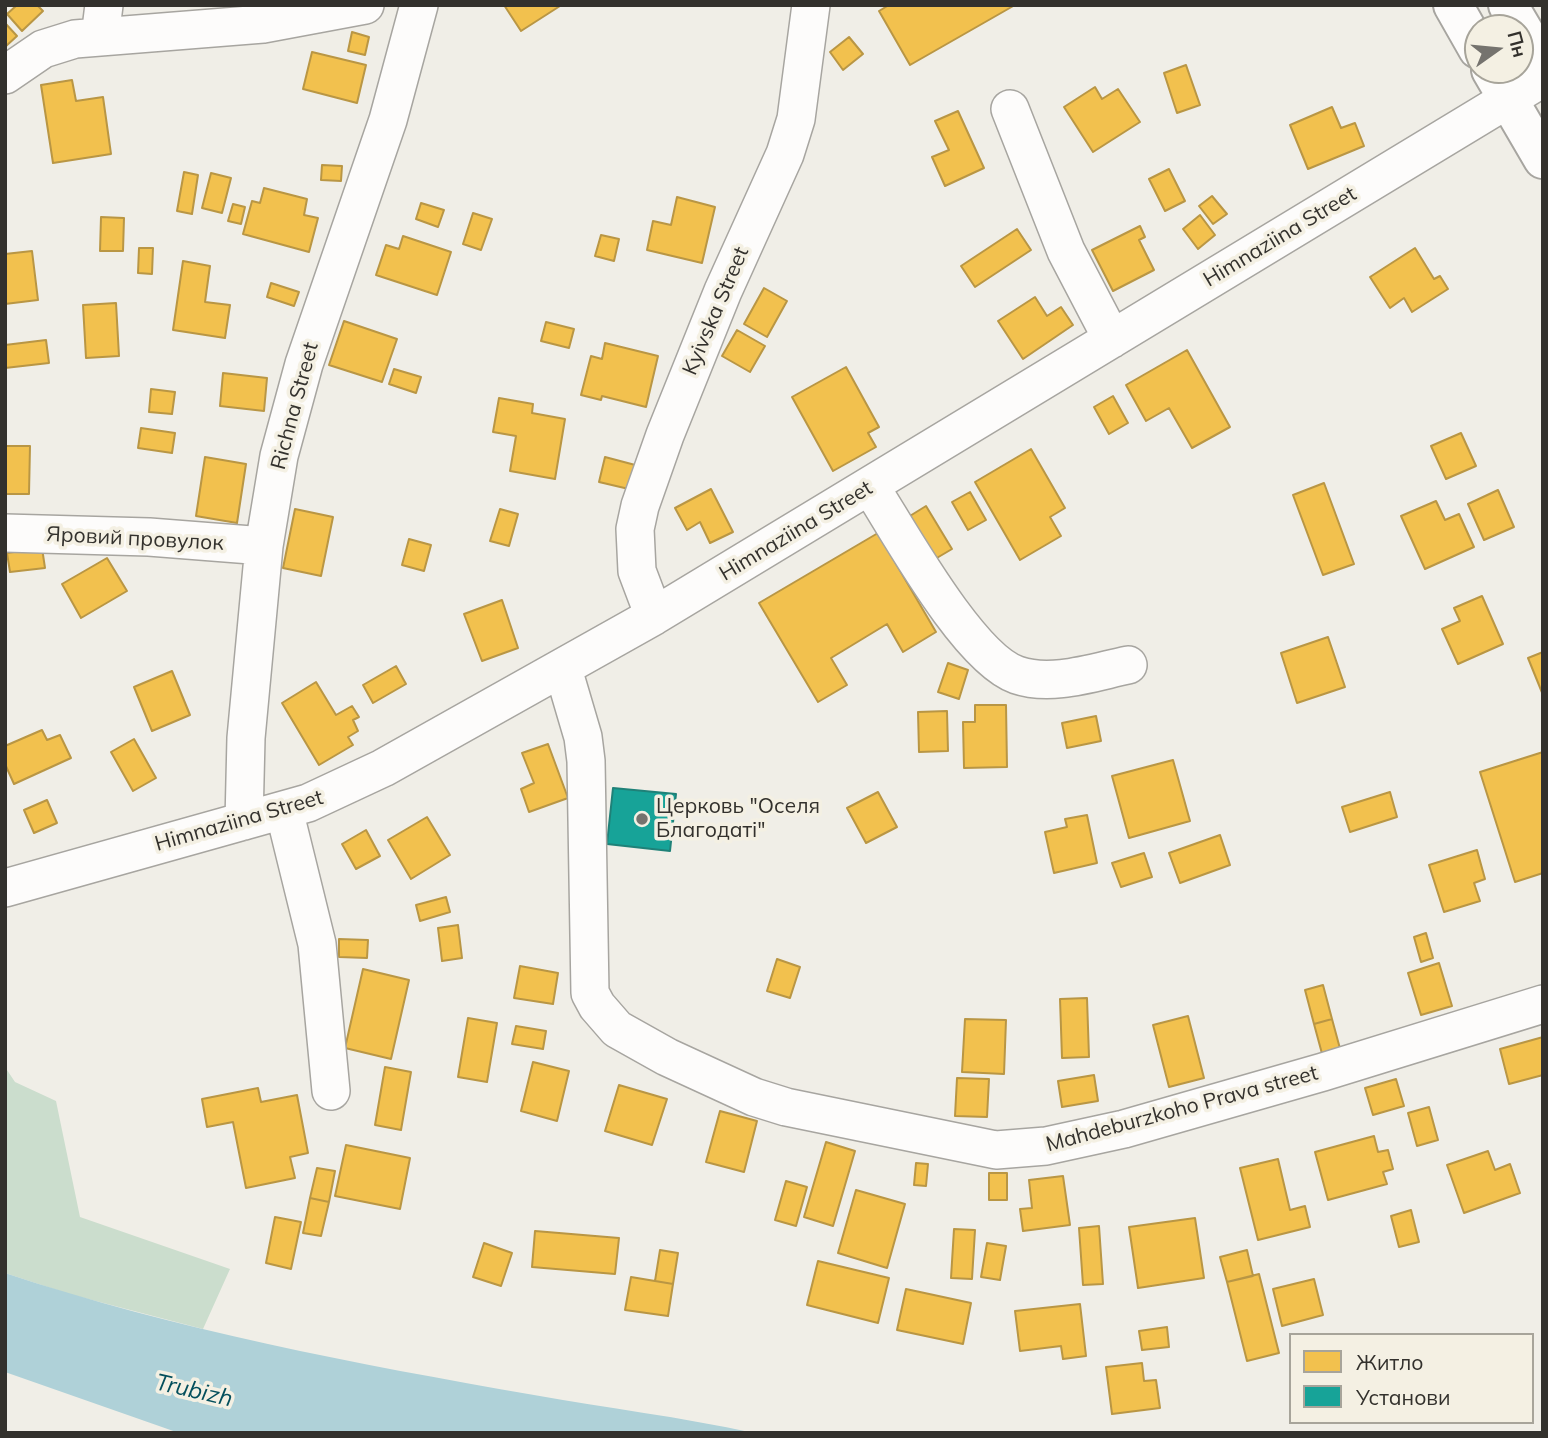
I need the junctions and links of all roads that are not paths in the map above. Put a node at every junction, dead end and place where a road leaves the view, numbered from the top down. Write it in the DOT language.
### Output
graph roads {
  1 [pos="365,5"];
  2 [pos="419,5"];
  3 [pos="810,5"];
  4 [pos="1453,5"];
  5 [pos="1508,5"];
  6 [pos="102,21"];
  7 [pos="1464,24"];
  8 [pos="1543,64"];
  9 [pos="5,75"];
  10 [pos="1543,78"];
  11 [pos="1499,85"];
  12 [pos="1010,109"];
  13 [pos="1543,159"];
  14 [pos="1112,339"];
  15 [pos="870,486"];
  16 [pos="5,533"];
  17 [pos="264,546"];
  18 [pos="654,616"];
  19 [pos="1128,665"];
  20 [pos="563,669"];
  21 [pos="284,810"];
  22 [pos="244,821"];
  23 [pos="5,888"];
  24 [pos="1543,1004"];
  25 [pos="331,1091"];
  1 -- 6 [label="street"];
  2 -- 17 [label="street, Richna Street"];
  3 -- 18 [label="street, Kyivska Street"];
  4 -- 7 [label="main road"];
  5 -- 8 [label="main road"];
  6 -- 9 [label="street"];
  10 -- 11 [label="street, Himnaziina Street"];
  11 -- 13 [label="main road"];
  11 -- 14 [label="street, Himnaziina Street"];
  12 -- 14 [label="street"];
  14 -- 15 [label="street, Himnaziina Street"];
  15 -- 18 [label="street, Himnaziina Street"];
  15 -- 19 [label="street"];
  16 -- 17 [label="street, Яровий провулок"];
  17 -- 22 [label="street, Richna Street"];
  18 -- 20 [label="street, Himnaziina Street"];
  20 -- 21 [label="street, Himnaziina Street"];
  20 -- 24 [label="street, Mahdeburzkoho Prava street"];
  21 -- 22 [label="street, Himnaziina Street"];
  21 -- 25 [label="street"];
  22 -- 23 [label="street, Himnaziina Street"];
}
